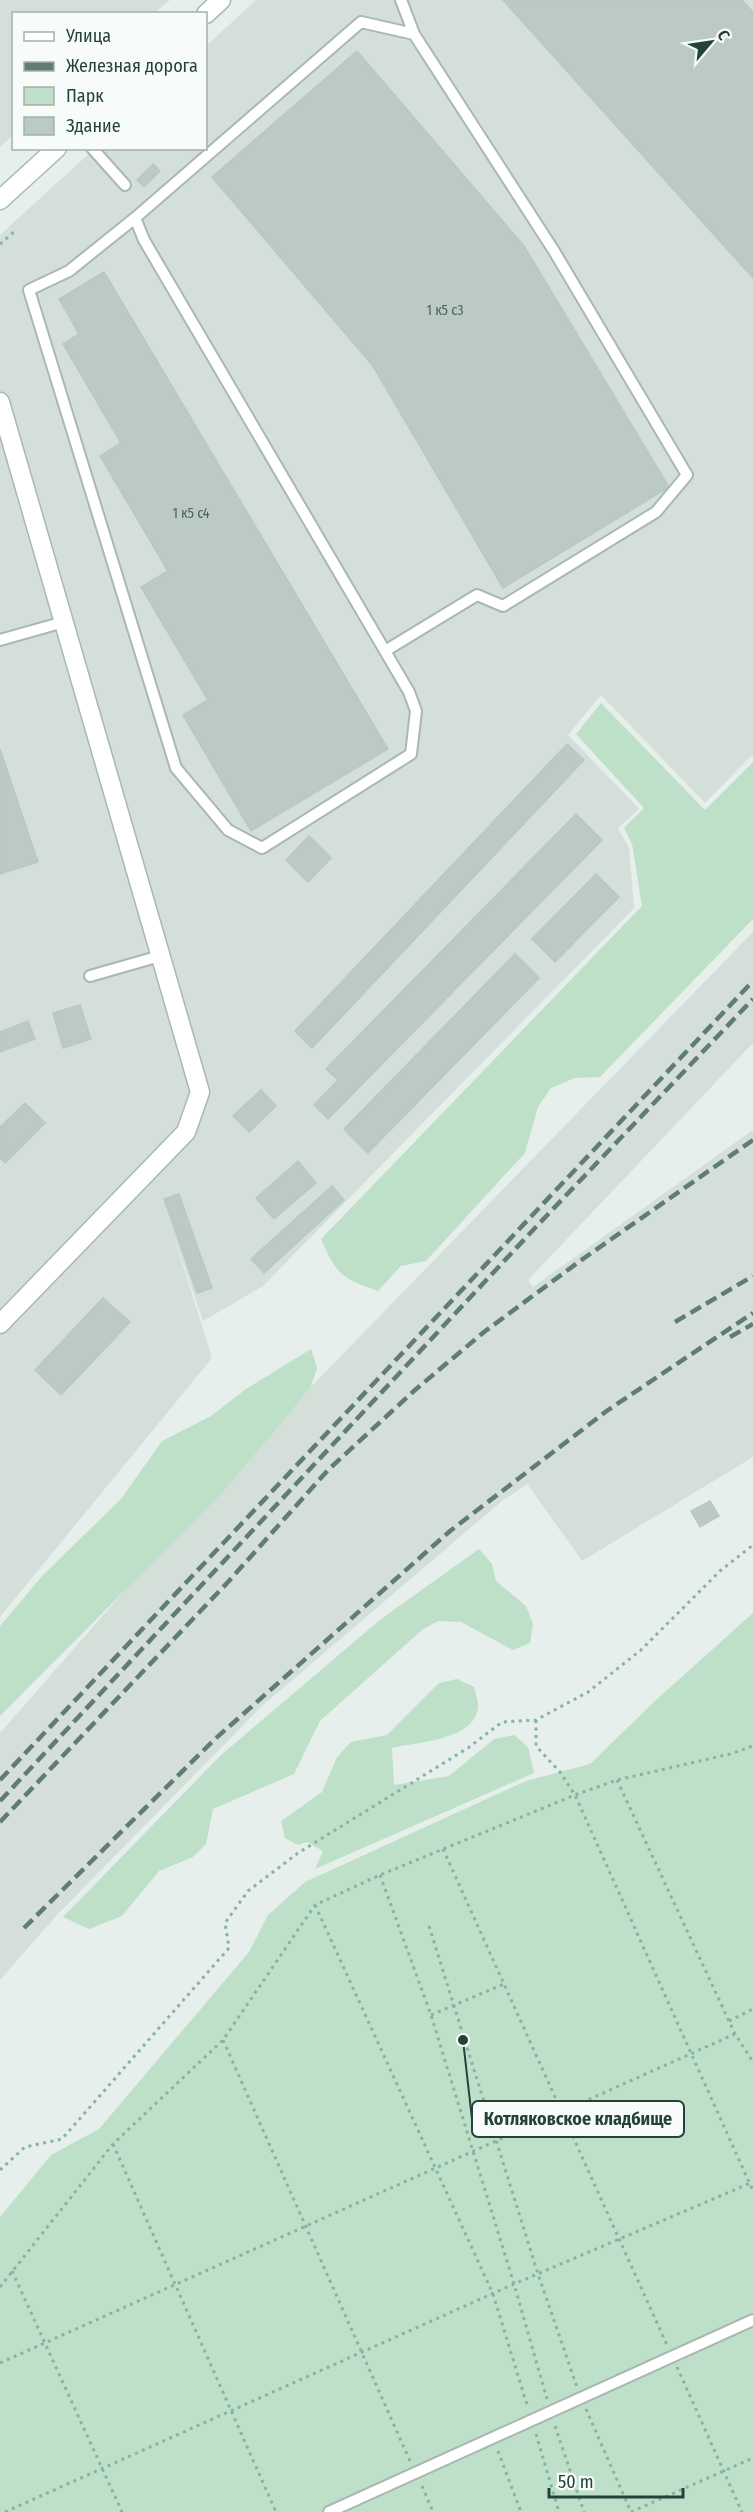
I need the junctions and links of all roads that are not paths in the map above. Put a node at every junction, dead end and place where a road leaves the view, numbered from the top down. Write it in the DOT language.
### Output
graph roads {
  1 [pos="221,0"];
  2 [pos="401,0"];
  3 [pos="207,13"];
  4 [pos="414,34"];
  5 [pos="55,150"];
  6 [pos="94,150"];
  7 [pos="125,185"];
  8 [pos="0,200"];
  9 [pos="135,218"];
  10 [pos="0,402"];
  11 [pos="64,622"];
  12 [pos="0,640"];
  13 [pos="385,651"];
  14 [pos="160,956"];
  15 [pos="90,976"];
  16 [pos="0,1324"];
  17 [pos="753,2320"];
  18 [pos="329,2512"];
  1 -- 3 [label="street"];
  2 -- 4 [label="lane"];
  4 -- 9 [label="lane"];
  4 -- 13 [label="lane"];
  5 -- 8 [label="street"];
  6 -- 7 [label="lane"];
  9 -- 13 [label="lane"];
  9 -- 13 [label="lane"];
  10 -- 11 [label="street"];
  11 -- 12 [label="lane"];
  11 -- 14 [label="street"];
  14 -- 15 [label="lane"];
  14 -- 16 [label="street"];
  17 -- 18 [label="lane"];
}
